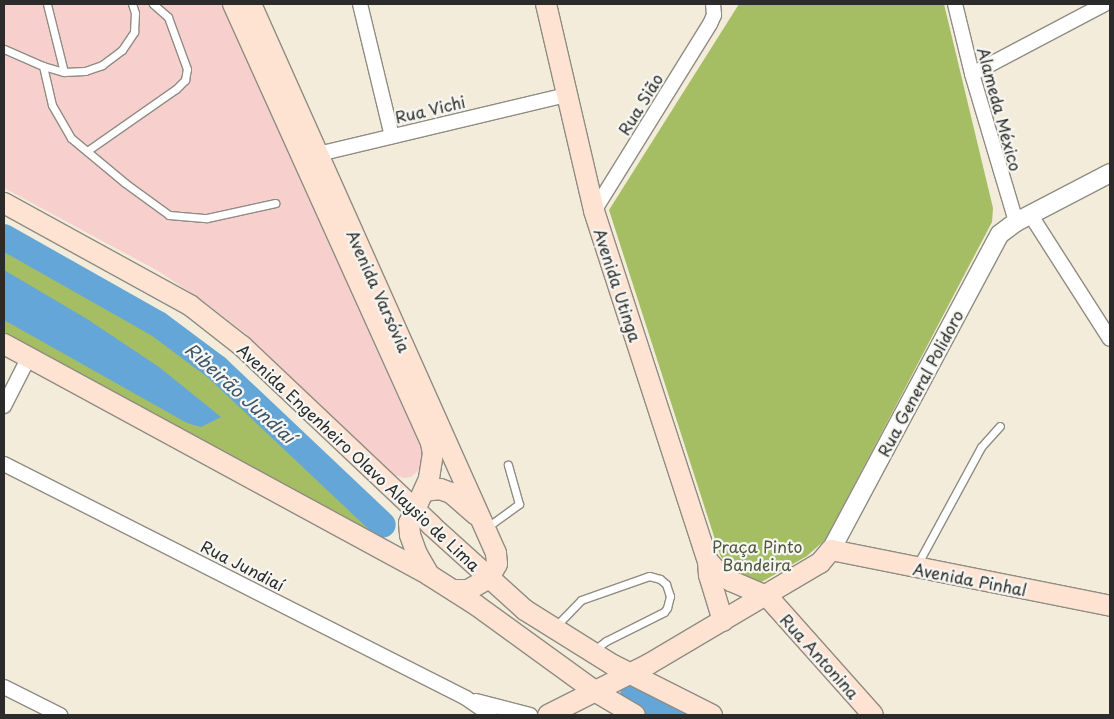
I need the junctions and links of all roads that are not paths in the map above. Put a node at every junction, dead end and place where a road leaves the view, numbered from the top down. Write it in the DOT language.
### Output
graph roads {
  1 [pos="47,4"];
  2 [pos="132,4"];
  3 [pos="153,4"];
  4 [pos="233,4"];
  5 [pos="251,4"];
  6 [pos="360,4"];
  7 [pos="546,4"];
  8 [pos="955,4"];
  9 [pos="1105,4"];
  10 [pos="714,9"];
  11 [pos="4,50"];
  12 [pos="43,66"];
  13 [pos="64,72"];
  14 [pos="972,74"];
  15 [pos="567,95"];
  16 [pos="392,136"];
  17 [pos="87,151"];
  18 [pos="309,156"];
  19 [pos="1110,173"];
  20 [pos="4,202"];
  21 [pos="275,203"];
  22 [pos="594,211"];
  23 [pos="1023,218"];
  24 [pos="1110,339"];
  25 [pos="4,344"];
  26 [pos="29,357"];
  27 [pos="4,406"];
  28 [pos="1000,426"];
  29 [pos="4,464"];
  30 [pos="508,465"];
  31 [pos="424,491"];
  32 [pos="414,508"];
  33 [pos="484,525"];
  34 [pos="831,550"];
  35 [pos="708,561"];
  36 [pos="915,568"];
  37 [pos="429,575"];
  38 [pos="489,578"];
  39 [pos="455,590"];
  40 [pos="767,596"];
  41 [pos="1110,606"];
  42 [pos="723,622"];
  43 [pos="553,629"];
  44 [pos="591,652"];
  45 [pos="632,674"];
  46 [pos="4,687"];
  47 [pos="596,692"];
  48 [pos="466,698"];
  49 [pos="60,715"];
  50 [pos="490,715"];
  51 [pos="530,715"];
  52 [pos="548,715"];
  53 [pos="602,715"];
  54 [pos="635,715"];
  55 [pos="712,715"];
  56 [pos="873,715"];
  1 -- 13 [label="lane"];
  2 -- 13 [label="lane"];
  3 -- 17 [label="lane"];
  4 -- 18 [label="main road, Avenida Varsóvia"];
  5 -- 18 [label="main road, Avenida Varsóvia"];
  6 -- 16 [label="street"];
  7 -- 15 [label="main road, Avenida Utinga"];
  8 -- 14 [label="street, Alameda México"];
  9 -- 14 [label="street"];
  10 -- 22 [label="street, Rua Sião"];
  11 -- 12 [label="lane"];
  12 -- 13 [label="lane"];
  12 -- 17 [label="lane"];
  14 -- 23 [label="street, Alameda México"];
  15 -- 16 [label="street, Rua Vichi"];
  15 -- 22 [label="main road, Avenida Utinga"];
  16 -- 18 [label="street, Rua Vichi"];
  17 -- 21 [label="lane"];
  18 -- 31 [label="main road, Avenida Varsóvia"];
  18 -- 33 [label="main road, Avenida Varsóvia"];
  19 -- 23 [label="street, Rua General Polidoro"];
  20 -- 32 [label="main road, Avenida Engenheiro Olavo Alaysio de Lima"];
  22 -- 35 [label="main road, Avenida Utinga"];
  23 -- 24 [label="street, Alameda México"];
  23 -- 34 [label="street, Rua General Polidoro"];
  25 -- 26 [label="main road, Avenida Engenheiro Olavo Alaysio de Lima"];
  26 -- 27 [label="street"];
  26 -- 37 [label="main road, Avenida Engenheiro Olavo Alaysio de Lima"];
  28 -- 36 [label="lane"];
  29 -- 48 [label="street, Rua Jundiaí"];
  30 -- 33 [label="lane"];
  31 -- 32 [label="main road, Avenida Varsóvia"];
  31 -- 33 [label="main road"];
  32 -- 37 [label="main road"];
  32 -- 38 [label="main road, Avenida Engenheiro Olavo Alaysio de Lima"];
  33 -- 38 [label="main road, Avenida Varsóvia"];
  34 -- 36 [label="main road, Avenida Pinhal"];
  34 -- 40 [label="main road"];
  35 -- 40 [label="main road, Avenida Utinga"];
  35 -- 42 [label="main road, Avenida Utinga"];
  36 -- 41 [label="main road, Avenida Pinhal"];
  37 -- 39 [label="main road, Avenida Engenheiro Olavo Alaysio de Lima"];
  38 -- 39 [label="main road"];
  38 -- 43 [label="main road, Avenida Engenheiro Olavo Alaysio de Lima"];
  39 -- 47 [label="main road, Avenida Engenheiro Olavo Alaysio de Lima"];
  40 -- 42 [label="main road"];
  40 -- 56 [label="main road, Rua Antonina"];
  42 -- 45 [label="main road"];
  43 -- 44 [label="main road, Avenida Engenheiro Olavo Alaysio de Lima"];
  43 -- 44 [label="lane"];
  44 -- 45 [label="main road, Avenida Engenheiro Olavo Alaysio de Lima"];
  45 -- 47 [label="main road"];
  45 -- 55 [label="main road, Avenida Engenheiro Olavo Alaysio de Lima"];
  46 -- 49 [label="street"];
  47 -- 52 [label="main road"];
  47 -- 53 [label="main road"];
  47 -- 54 [label="main road, Avenida Engenheiro Olavo Alaysio de Lima"];
  48 -- 50 [label="street, Rua Jundiaí"];
  48 -- 51 [label="street, Rua Jundiaí"];
}
